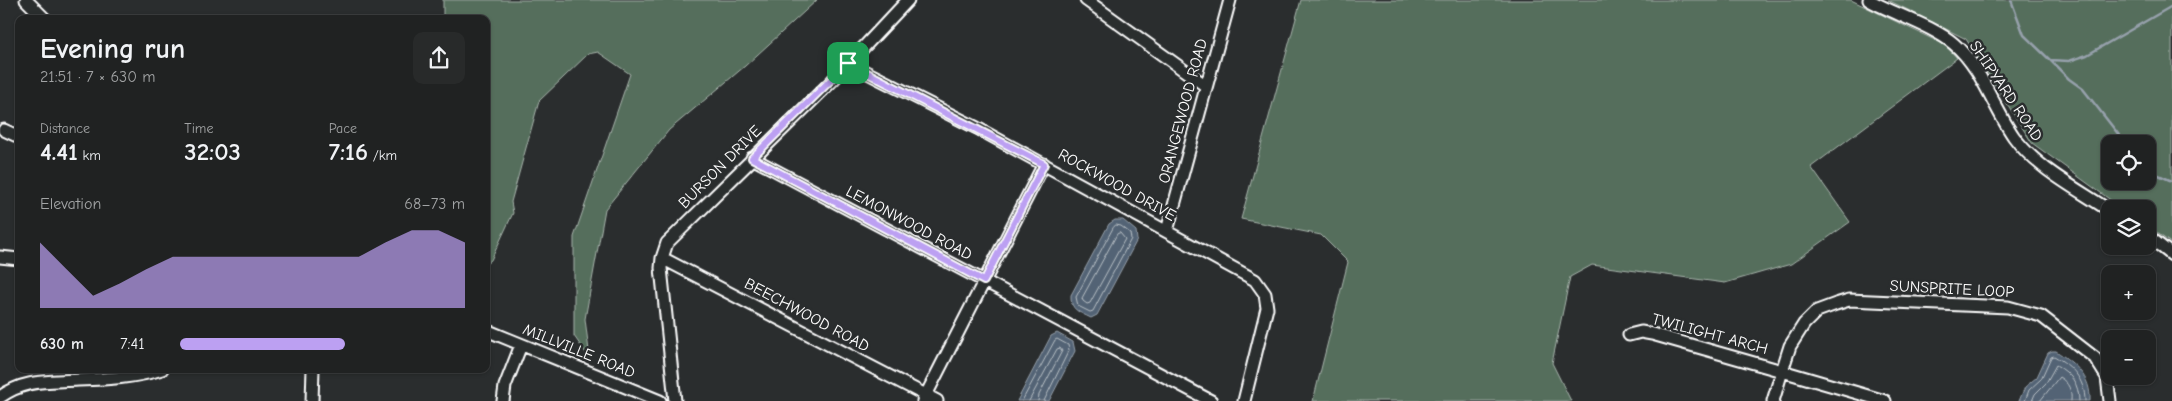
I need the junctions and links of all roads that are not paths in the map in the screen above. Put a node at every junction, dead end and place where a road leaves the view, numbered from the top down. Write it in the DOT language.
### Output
graph roads {
  1 [pos="26,0"];
  2 [pos="908,0"];
  3 [pos="1086,0"];
  4 [pos="1230,0"];
  5 [pos="1869,0"];
  6 [pos="41,15"];
  7 [pos="848,63"];
  8 [pos="1206,86"];
  9 [pos="4,130"];
  10 [pos="15,135"];
  11 [pos="752,158"];
  12 [pos="1044,164"];
  13 [pos="2101,206"];
  14 [pos="1167,231"];
  15 [pos="2156,242"];
  16 [pos="2172,255"];
  17 [pos="0,257"];
  18 [pos="662,258"];
  19 [pos="15,259"];
  20 [pos="984,281"];
  21 [pos="490,332"];
  22 [pos="1629,335"];
  23 [pos="521,345"];
  24 [pos="1782,371"];
  25 [pos="45,373"];
  26 [pos="146,373"];
  27 [pos="313,373"];
  28 [pos="46,381"];
  29 [pos="0,397"];
  30 [pos="924,398"];
  31 [pos="312,401"];
  32 [pos="503,401"];
  33 [pos="660,401"];
  34 [pos="675,401"];
  35 [pos="937,401"];
  36 [pos="1211,401"];
  37 [pos="1244,401"];
  38 [pos="1773,401"];
  39 [pos="1885,401"];
  40 [pos="2110,401"];
  1 -- 6 [label="street"];
  2 -- 7 [label="street, BURSON DRIVE"];
  3 -- 8 [label="street"];
  4 -- 8 [label="street, ORANGEWOOD ROAD"];
  5 -- 13 [label="street, SHIPYARD ROAD"];
  7 -- 11 [label="street, BURSON DRIVE"];
  7 -- 12 [label="street, ROCKWOOD DRIVE"];
  8 -- 14 [label="street, ORANGEWOOD ROAD"];
  9 -- 10 [label="street"];
  11 -- 18 [label="street, BURSON DRIVE"];
  11 -- 20 [label="street, LEMONWOOD ROAD"];
  12 -- 14 [label="street, ROCKWOOD DRIVE"];
  12 -- 20 [label="street"];
  14 -- 37 [label="street, ROCKWOOD DRIVE"];
  15 -- 16 [label="street"];
  17 -- 19 [label="street"];
  18 -- 30 [label="street, BEECHWOOD ROAD"];
  18 -- 34 [label="street"];
  20 -- 30 [label="street"];
  20 -- 36 [label="street, LEMONWOOD ROAD"];
  21 -- 23 [label="street, MILLVILLE ROAD"];
  22 -- 24 [label="street, TWILIGHT ARCH"];
  23 -- 32 [label="street"];
  23 -- 33 [label="street, MILLVILLE ROAD"];
  24 -- 38 [label="street, SUNSPRITE LOOP"];
  24 -- 39 [label="street"];
  24 -- 40 [label="street, SUNSPRITE LOOP"];
  25 -- 28 [label="street"];
  26 -- 28 [label="street"];
  27 -- 31 [label="street"];
  28 -- 29 [label="street"];
  30 -- 35 [label="street, BEECHWOOD ROAD"];
}
